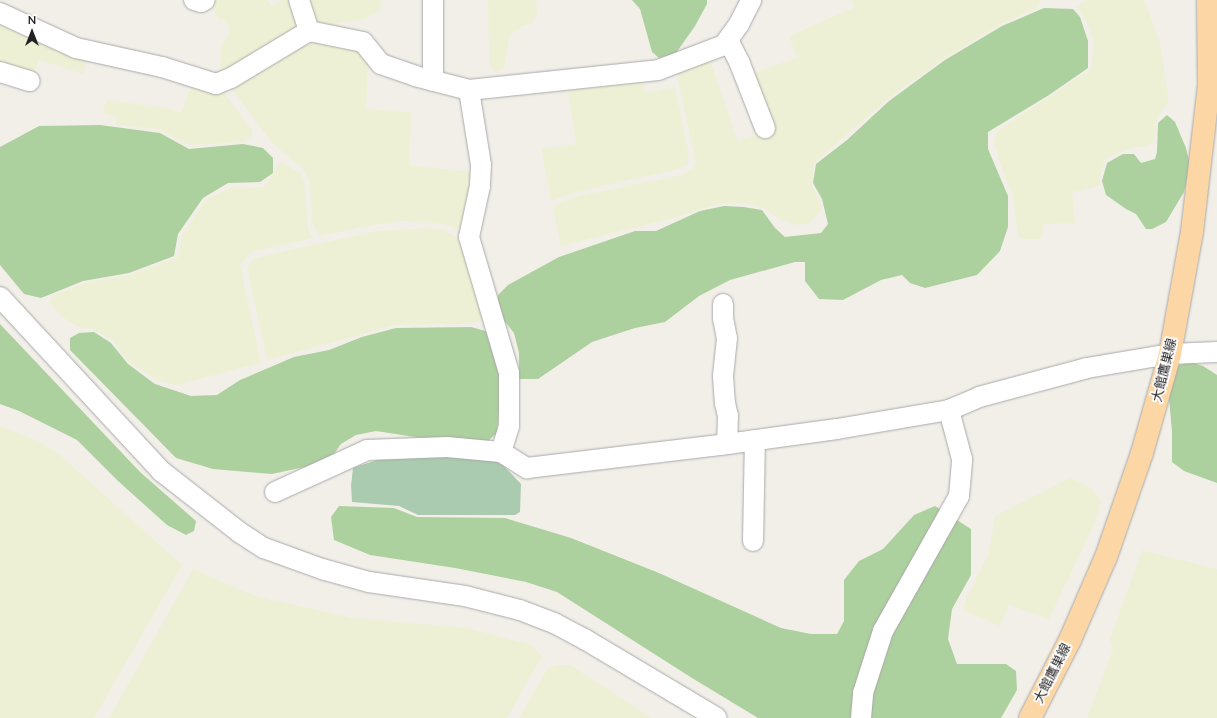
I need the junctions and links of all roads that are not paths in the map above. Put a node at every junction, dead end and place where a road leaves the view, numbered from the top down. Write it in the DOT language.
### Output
graph roads {
  1 [pos="194,0"];
  2 [pos="205,0"];
  3 [pos="299,0"];
  4 [pos="433,0"];
  5 [pos="751,0"];
  6 [pos="1208,0"];
  7 [pos="0,13"];
  8 [pos="309,31"];
  9 [pos="728,40"];
  10 [pos="0,72"];
  11 [pos="433,80"];
  12 [pos="30,81"];
  13 [pos="468,90"];
  14 [pos="764,128"];
  15 [pos="0,298"];
  16 [pos="723,304"];
  17 [pos="1208,353"];
  18 [pos="1170,354"];
  19 [pos="1217,366"];
  20 [pos="949,410"];
  21 [pos="755,440"];
  22 [pos="727,444"];
  23 [pos="501,452"];
  24 [pos="275,492"];
  25 [pos="753,541"];
  26 [pos="717,718"];
  27 [pos="861,718"];
  28 [pos="1030,718"];
  1 -- 2 [label="street"];
  3 -- 8 [label="street"];
  4 -- 11 [label="street"];
  5 -- 9 [label="street"];
  6 -- 18 [label="main road, 大館鷹巣線"];
  7 -- 8 [label="street"];
  8 -- 11 [label="street"];
  9 -- 13 [label="street"];
  9 -- 14 [label="street"];
  10 -- 12 [label="street"];
  11 -- 13 [label="street"];
  13 -- 23 [label="street"];
  15 -- 26 [label="street"];
  16 -- 22 [label="street"];
  17 -- 18 [label="street"];
  17 -- 19 [label="street"];
  18 -- 20 [label="street"];
  18 -- 28 [label="main road, 大館鷹巣線"];
  20 -- 21 [label="street"];
  20 -- 27 [label="street"];
  21 -- 22 [label="street"];
  21 -- 25 [label="street"];
  22 -- 23 [label="street"];
  23 -- 24 [label="street"];
}
